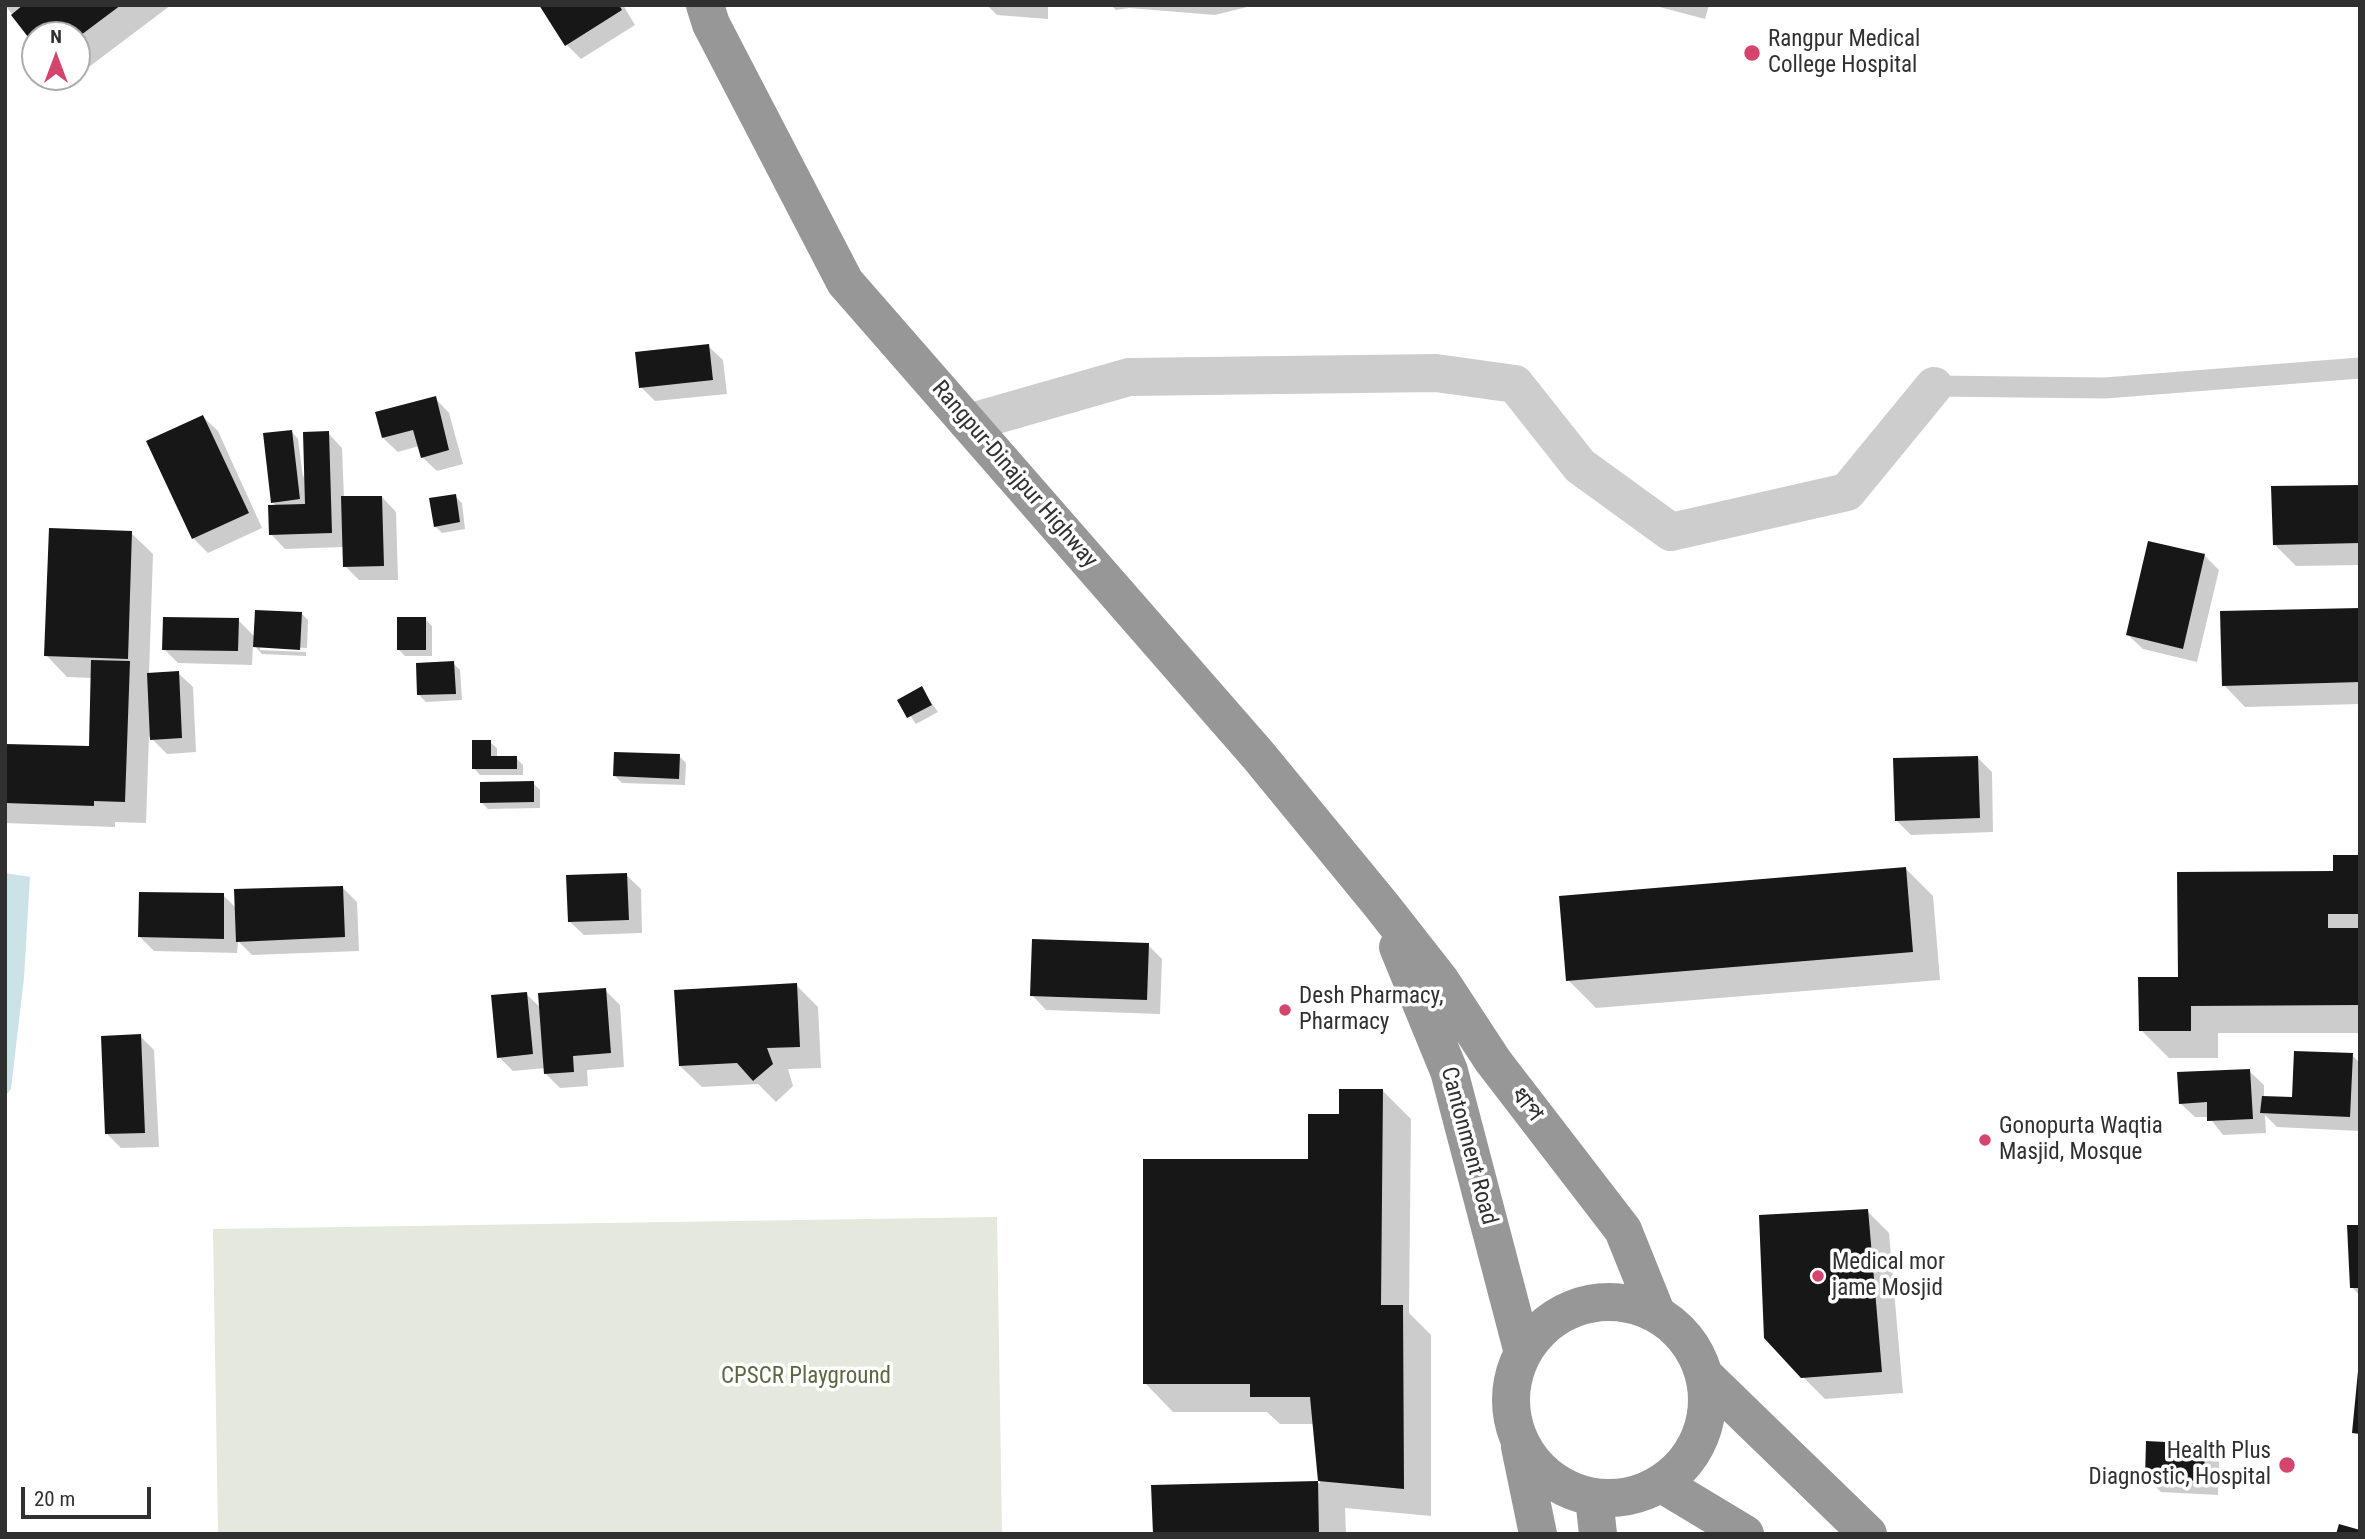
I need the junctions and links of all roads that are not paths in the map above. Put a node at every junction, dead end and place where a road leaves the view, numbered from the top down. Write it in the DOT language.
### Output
graph roads {
  1 [pos="705,5"];
  2 [pos="2360,368"];
  3 [pos="1934,386"];
  4 [pos="968,423"];
  5 [pos="1382,906"];
  6 [pos="1656,1312"];
  7 [pos="1523,1353"];
  8 [pos="1705,1376"];
  9 [pos="1519,1444"];
  10 [pos="1662,1484"];
  11 [pos="1596,1516"];
  12 [pos="1538,1534"];
  13 [pos="1745,1534"];
  14 [pos="1868,1534"];
  1 -- 4 [label="highway, Rangpur-Dinajpur Highway"];
  2 -- 3 [label="lane"];
  3 -- 4 [label="street"];
  4 -- 5 [label="highway, Rangpur-Dinajpur Highway"];
  5 -- 6 [label="highway, ধাপ"];
  5 -- 7 [label="highway, Cantonment Road"];
  6 -- 7 [label="highway"];
  6 -- 8 [label="highway"];
  7 -- 9 [label="highway"];
  8 -- 10 [label="highway"];
  8 -- 14 [label="highway"];
  9 -- 11 [label="highway"];
  9 -- 12 [label="highway"];
  10 -- 11 [label="highway"];
  10 -- 13 [label="highway"];
}
